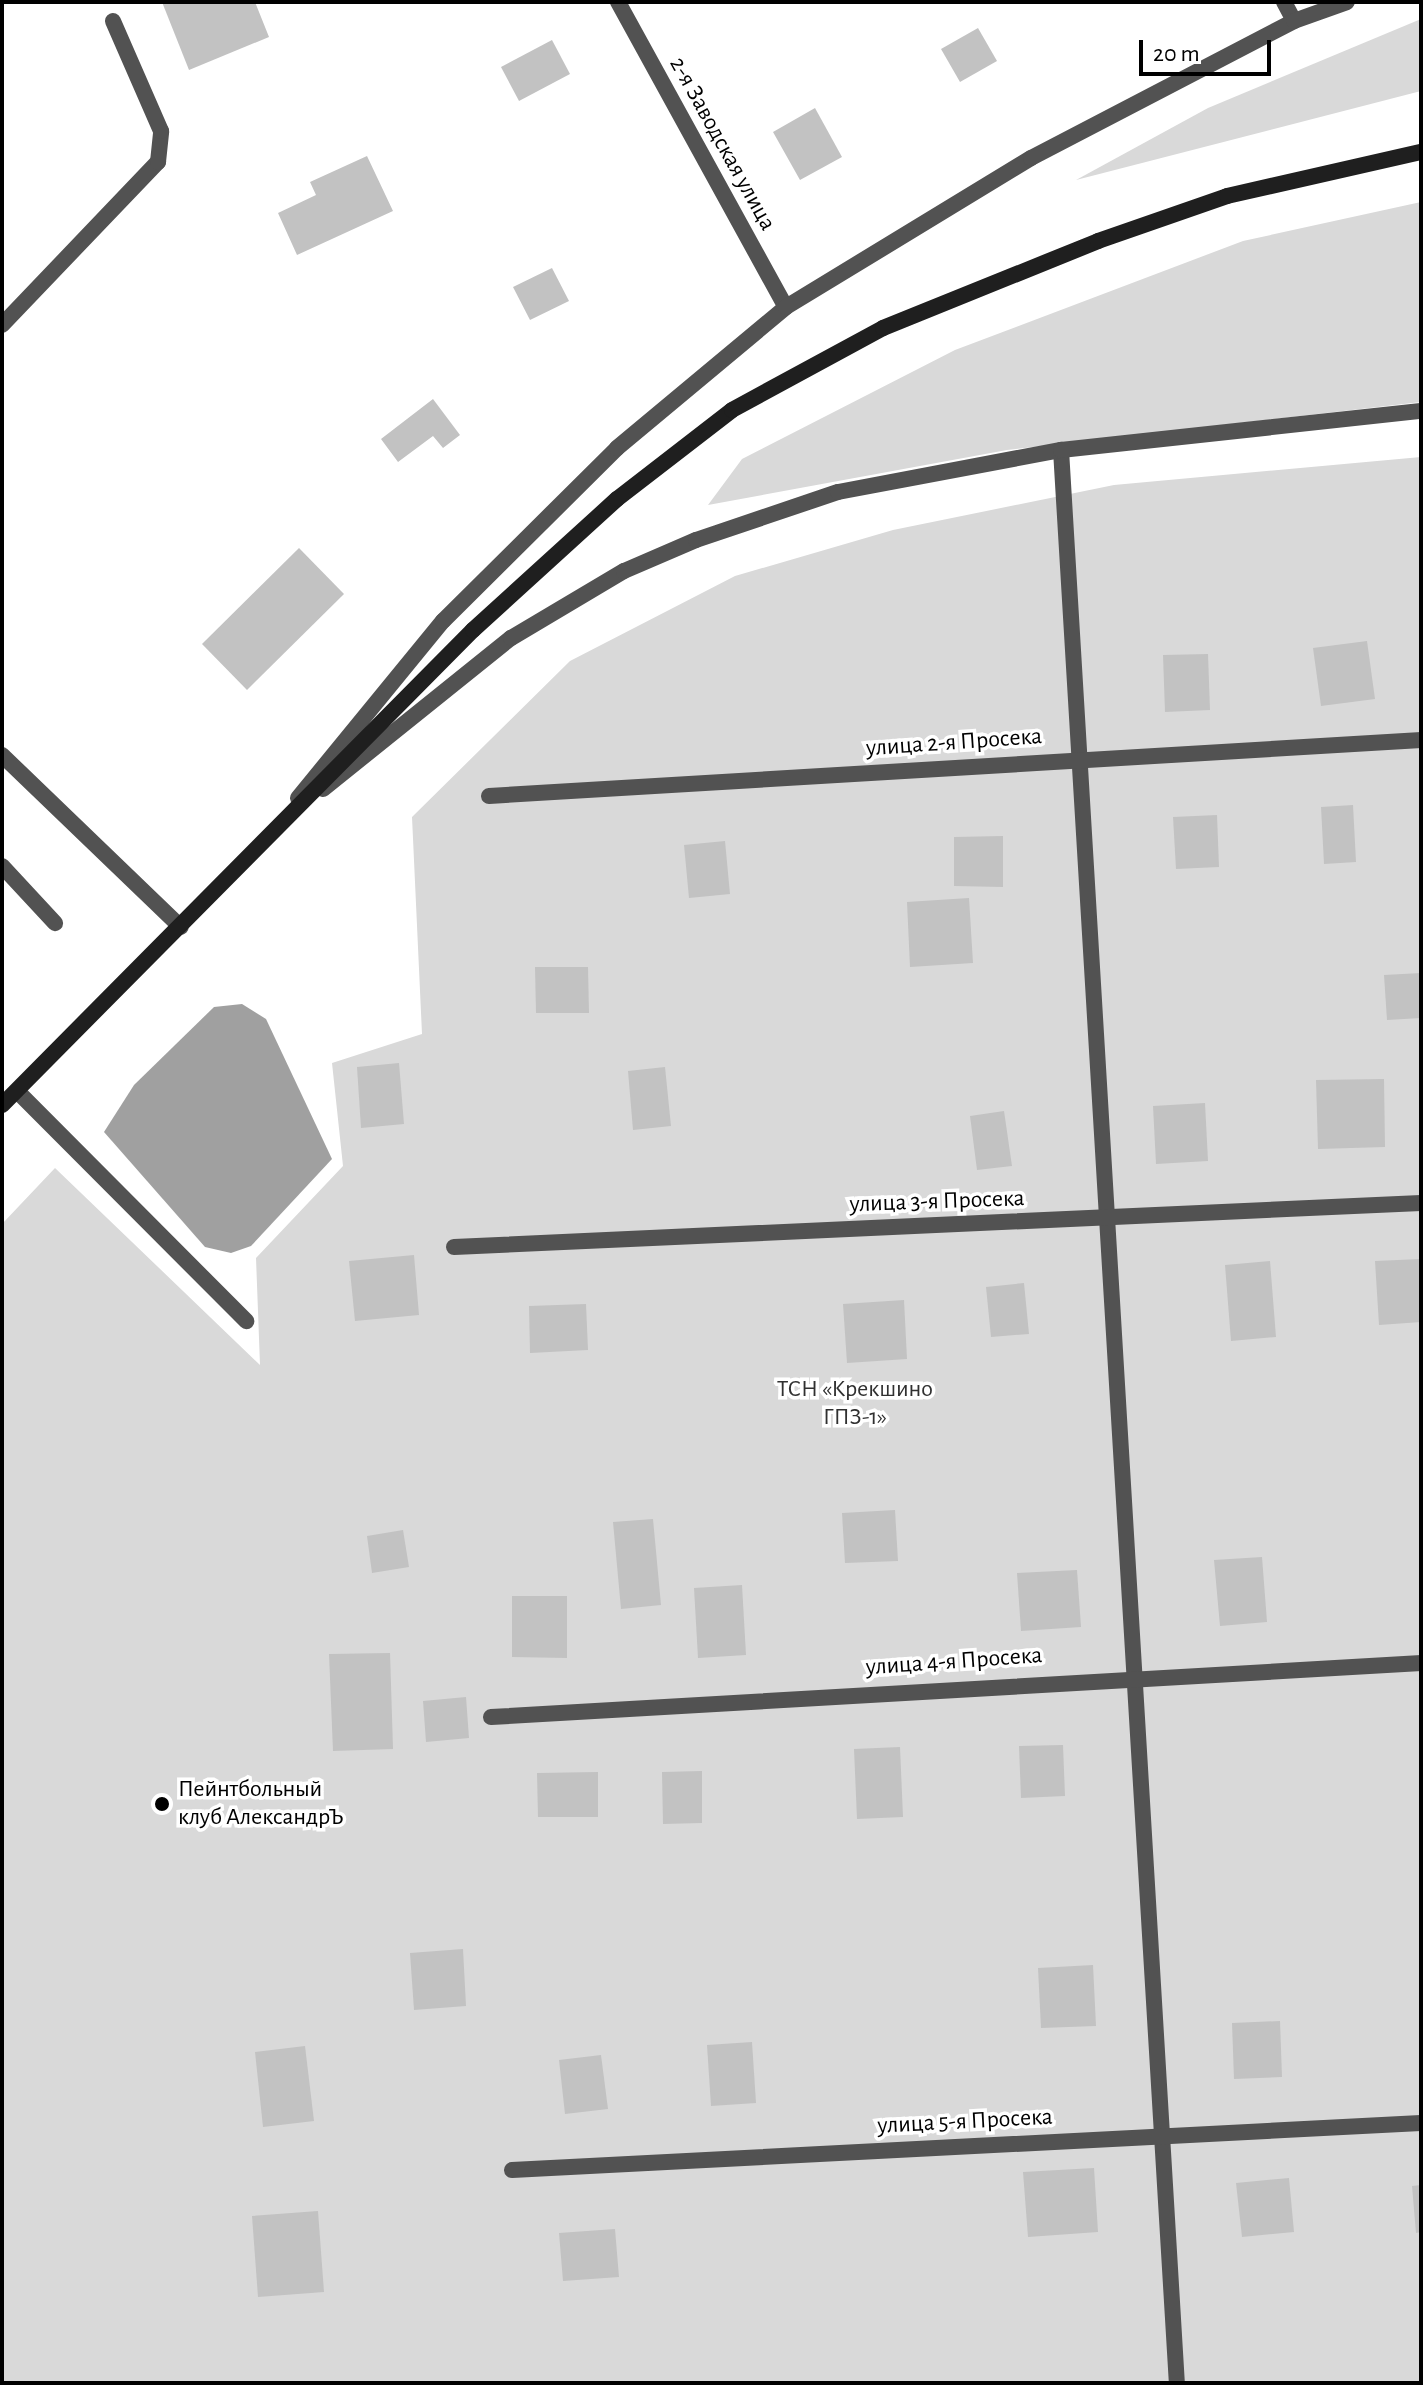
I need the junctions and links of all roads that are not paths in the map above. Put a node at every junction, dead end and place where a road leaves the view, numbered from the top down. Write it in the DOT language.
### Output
graph roads {
  1 [pos="618,2"];
  2 [pos="1284,2"];
  3 [pos="1347,2"];
  4 [pos="113,21"];
  5 [pos="1294,21"];
  6 [pos="1421,152"];
  7 [pos="786,307"];
  8 [pos="2,325"];
  9 [pos="1421,411"];
  10 [pos="1061,450"];
  11 [pos="1421,740"];
  12 [pos="2,755"];
  13 [pos="1076,759"];
  14 [pos="489,796"];
  15 [pos="294,813"];
  16 [pos="254,852"];
  17 [pos="2,866"];
  18 [pos="55,923"];
  19 [pos="181,927"];
  20 [pos="17,1091"];
  21 [pos="2,1105"];
  22 [pos="1421,1203"];
  23 [pos="1108,1218"];
  24 [pos="454,1247"];
  25 [pos="246,1321"];
  26 [pos="1421,1663"];
  27 [pos="1139,1674"];
  28 [pos="491,1717"];
  29 [pos="1421,2123"];
  30 [pos="1163,2135"];
  31 [pos="512,2170"];
  32 [pos="1177,2383"];
  1 -- 7 [label="street, 2-я Заводская улица"];
  2 -- 5 [label="street"];
  3 -- 5 [label="street"];
  4 -- 8 [label="street"];
  5 -- 7 [label="street"];
  6 -- 15 [label="main road"];
  7 -- 16 [label="street"];
  9 -- 10 [label="street"];
  10 -- 13 [label="street"];
  10 -- 15 [label="street"];
  11 -- 13 [label="street, улица 2-я Просека"];
  12 -- 19 [label="street"];
  13 -- 14 [label="street, улица 2-я Просека"];
  13 -- 23 [label="street"];
  15 -- 16 [label="main road"];
  16 -- 19 [label="main road"];
  17 -- 18 [label="street"];
  19 -- 20 [label="main road"];
  20 -- 21 [label="main road"];
  20 -- 25 [label="street"];
  22 -- 23 [label="street, улица 3-я Просека"];
  23 -- 24 [label="street, улица 3-я Просека"];
  23 -- 27 [label="street"];
  26 -- 27 [label="street, улица 4-я Просека"];
  27 -- 28 [label="street, улица 4-я Просека"];
  27 -- 30 [label="street"];
  29 -- 30 [label="street, улица 5-я Просека"];
  30 -- 31 [label="street, улица 5-я Просека"];
  30 -- 32 [label="street"];
}
